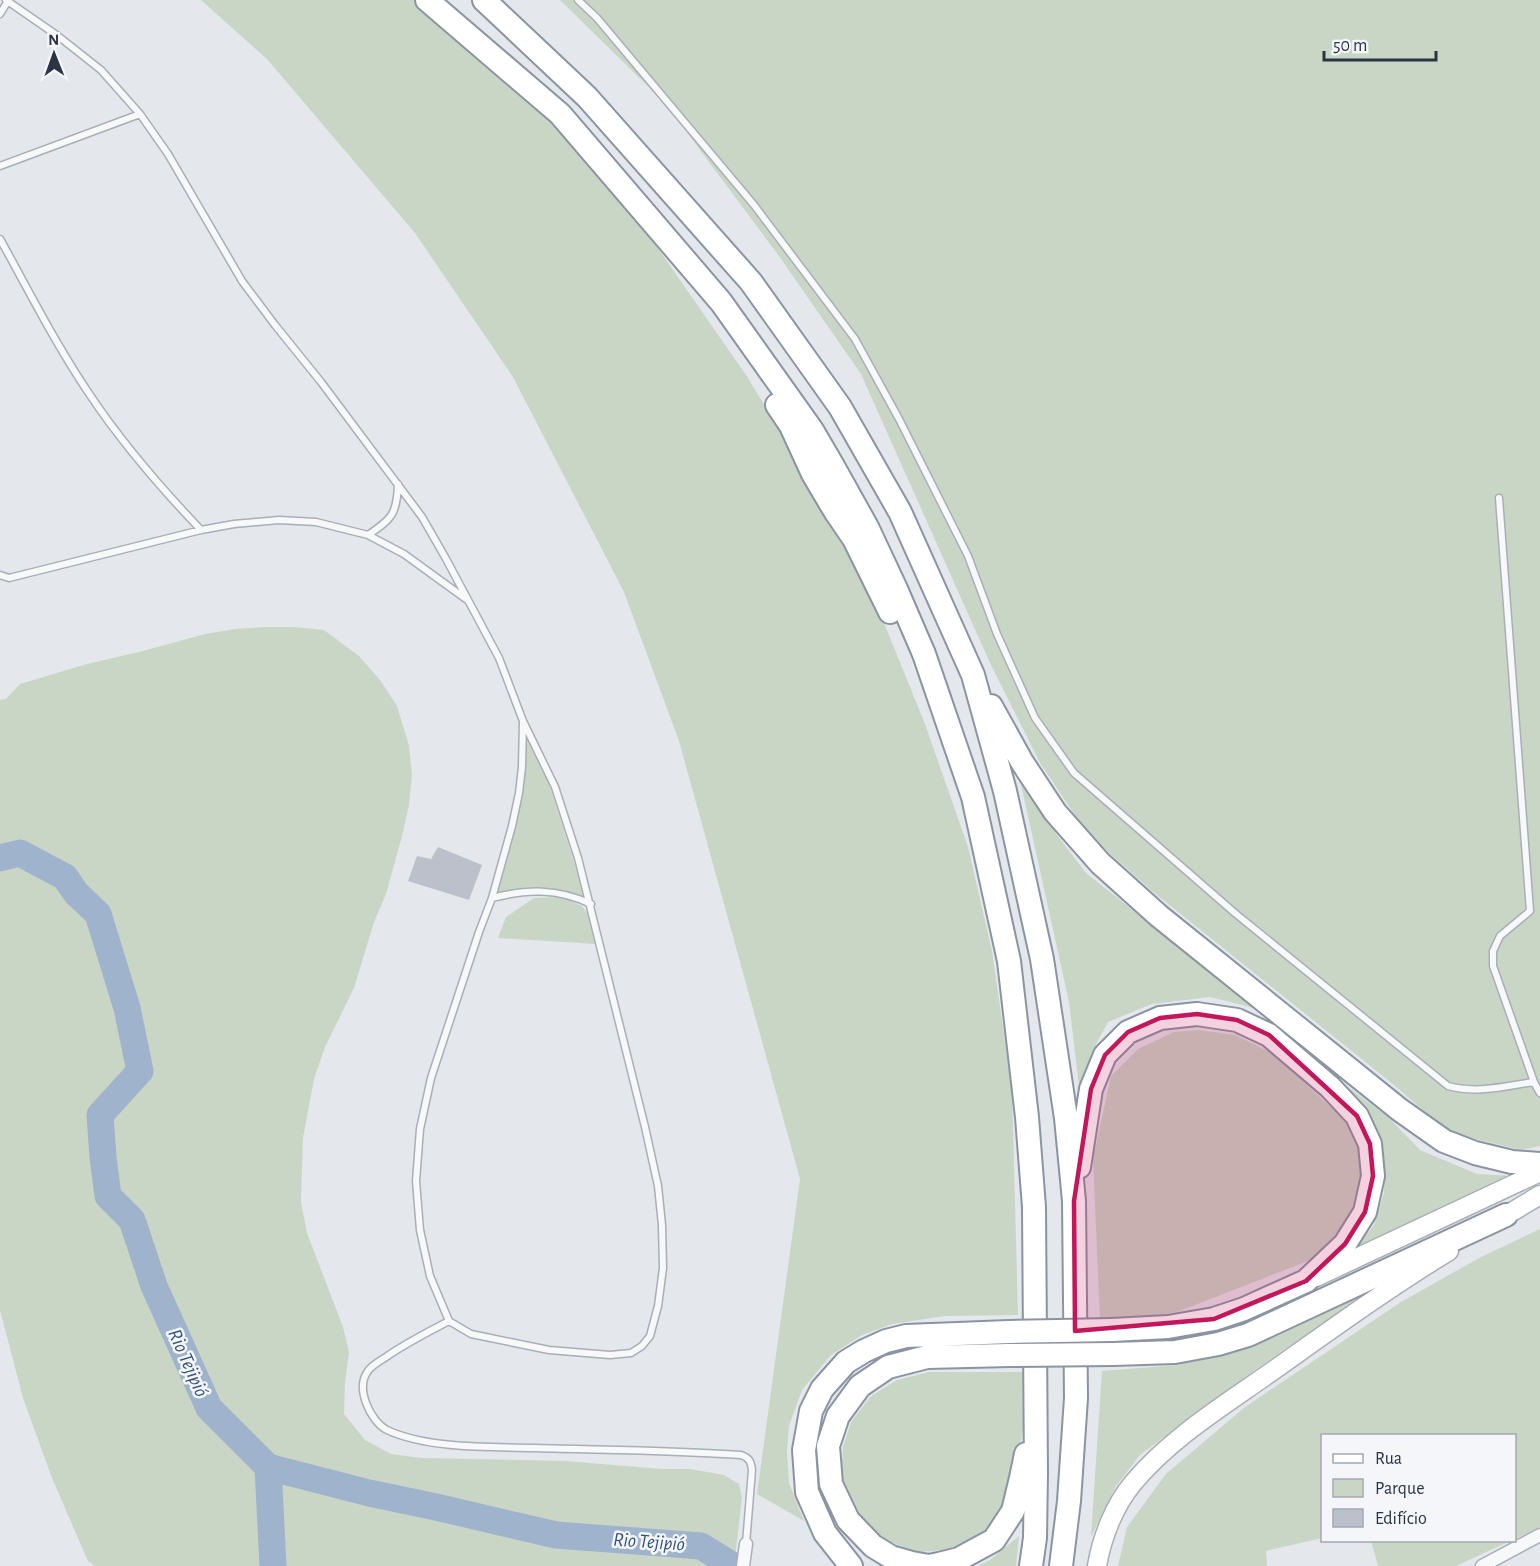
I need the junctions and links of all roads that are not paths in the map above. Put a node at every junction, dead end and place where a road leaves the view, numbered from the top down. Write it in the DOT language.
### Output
graph roads {
  1 [pos="427,0"];
  2 [pos="484,0"];
  3 [pos="578,0"];
  4 [pos="7,1"];
  5 [pos="0,15"];
  6 [pos="140,114"];
  7 [pos="0,166"];
  8 [pos="0,239"];
  9 [pos="398,484"];
  10 [pos="1499,498"];
  11 [pos="201,530"];
  12 [pos="368,535"];
  13 [pos="0,575"];
  14 [pos="9,578"];
  15 [pos="0,580"];
  16 [pos="469,602"];
  17 [pos="973,675"];
  18 [pos="524,721"];
  19 [pos="492,898"];
  20 [pos="591,904"];
  21 [pos="1534,1082"];
  22 [pos="1540,1094"];
  23 [pos="1540,1164"];
  24 [pos="1540,1172"];
  25 [pos="1540,1195"];
  26 [pos="1074,1201"];
  27 [pos="1506,1215"];
  28 [pos="1306,1281"];
  29 [pos="449,1321"];
  30 [pos="1036,1402"];
  31 [pos="1069,1501"];
  32 [pos="1540,1535"];
  33 [pos="746,1544"];
  34 [pos="743,1566"];
  35 [pos="851,1566"];
  36 [pos="1031,1566"];
  37 [pos="1061,1566"];
  38 [pos="1078,1566"];
  39 [pos="1097,1566"];
  40 [pos="1482,1566"];
  1 -- 30 [label="highway"];
  2 -- 17 [label="highway"];
  3 -- 21 [label="lane"];
  4 -- 5 [label="lane"];
  4 -- 6 [label="lane"];
  6 -- 7 [label="lane"];
  6 -- 9 [label="lane"];
  8 -- 11 [label="lane"];
  9 -- 12 [label="lane"];
  9 -- 16 [label="lane"];
  10 -- 21 [label="lane"];
  11 -- 12 [label="lane"];
  11 -- 14 [label="lane"];
  12 -- 16 [label="lane"];
  13 -- 14 [label="lane"];
  14 -- 15 [label="lane"];
  16 -- 18 [label="lane"];
  17 -- 23 [label="highway"];
  17 -- 26 [label="highway"];
  18 -- 19 [label="lane"];
  18 -- 20 [label="lane"];
  19 -- 20 [label="lane"];
  19 -- 29 [label="lane"];
  20 -- 29 [label="lane"];
  21 -- 22 [label="lane"];
  24 -- 28 [label="street"];
  25 -- 27 [label="street"];
  26 -- 28 [label="highway"];
  26 -- 31 [label="highway"];
  27 -- 30 [label="highway, bridge"];
  27 -- 39 [label="street"];
  28 -- 35 [label="highway, bridge"];
  29 -- 33 [label="lane"];
  30 -- 36 [label="highway"];
  31 -- 37 [label="highway"];
  31 -- 38 [label="highway"];
  32 -- 40 [label="street"];
  33 -- 34 [label="street"];
}
